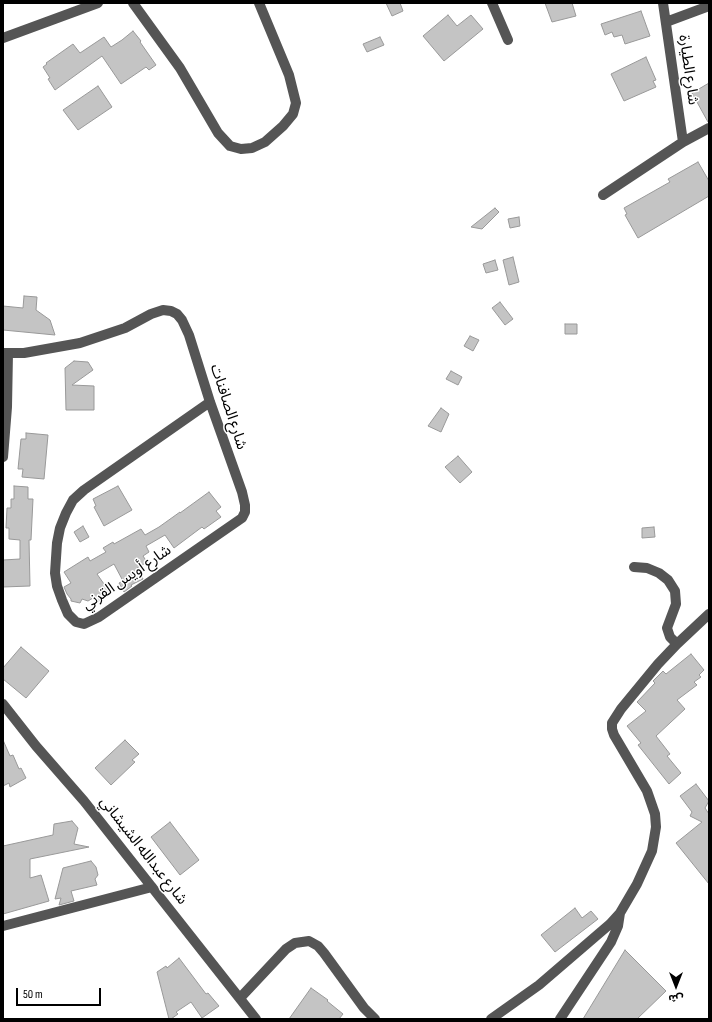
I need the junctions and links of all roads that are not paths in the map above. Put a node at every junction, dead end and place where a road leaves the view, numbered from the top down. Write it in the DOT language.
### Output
graph roads {
  1 [pos="98,3"];
  2 [pos="133,3"];
  3 [pos="259,3"];
  4 [pos="492,3"];
  5 [pos="663,3"];
  6 [pos="709,6"];
  7 [pos="666,22"];
  8 [pos="3,38"];
  9 [pos="508,40"];
  10 [pos="709,128"];
  11 [pos="683,142"];
  12 [pos="604,195"];
  13 [pos="5,353"];
  14 [pos="210,402"];
  15 [pos="3,457"];
  16 [pos="242,518"];
  17 [pos="634,567"];
  18 [pos="709,614"];
  19 [pos="676,644"];
  20 [pos="3,704"];
  21 [pos="152,887"];
  22 [pos="620,913"];
  23 [pos="3,926"];
  24 [pos="240,998"];
  25 [pos="256,1019"];
  26 [pos="375,1019"];
  27 [pos="491,1019"];
  28 [pos="560,1019"];
  1 -- 8 [label="street"];
  2 -- 3 [label="street"];
  4 -- 9 [label="street"];
  5 -- 7 [label="street, شارع الطيارة"];
  6 -- 7 [label="street"];
  7 -- 11 [label="street, شارع الطيارة"];
  10 -- 11 [label="street"];
  11 -- 12 [label="street"];
  13 -- 14 [label="street, شارع الصافنات"];
  13 -- 15 [label="street"];
  14 -- 16 [label="street, شارع الصافنات"];
  14 -- 16 [label="street, شارع أويس القرني"];
  17 -- 19 [label="street"];
  18 -- 19 [label="street"];
  19 -- 22 [label="street"];
  20 -- 21 [label="street, شارع عبدالله الشيشاني"];
  21 -- 23 [label="street"];
  21 -- 24 [label="street, شارع عبدالله الشيشاني"];
  22 -- 27 [label="street"];
  22 -- 28 [label="street"];
  24 -- 25 [label="street, شارع عبدالله الشيشاني"];
  24 -- 26 [label="street"];
}
